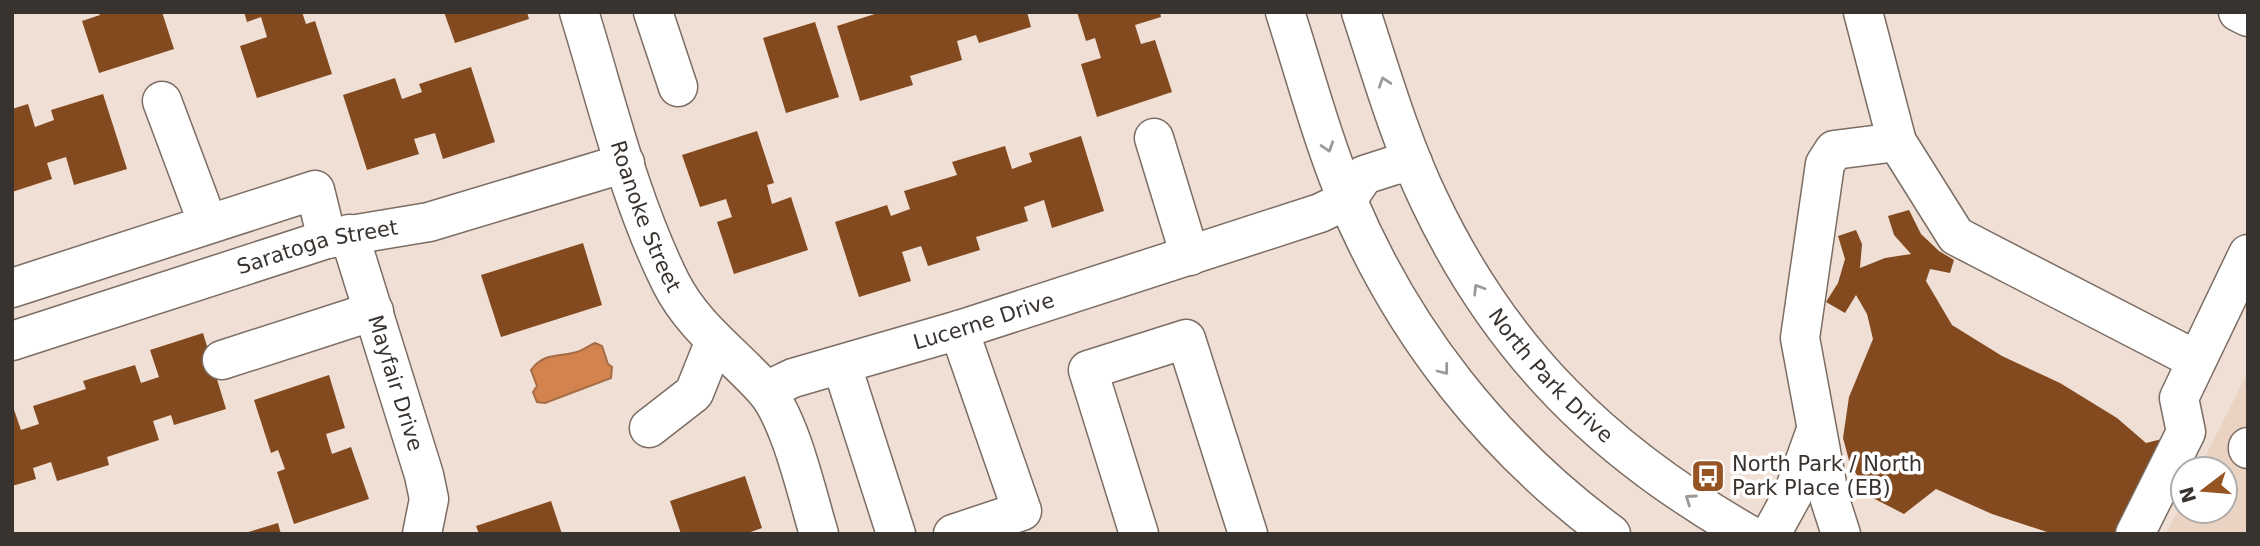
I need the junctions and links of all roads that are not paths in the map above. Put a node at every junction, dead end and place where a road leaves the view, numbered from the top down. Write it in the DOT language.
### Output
graph roads {
  1 [pos="579,12"];
  2 [pos="653,12"];
  3 [pos="1285,12"];
  4 [pos="1361,12"];
  5 [pos="1863,12"];
  6 [pos="2238,12"];
  7 [pos="2248,17"];
  8 [pos="678,87"];
  9 [pos="162,101"];
  10 [pos="1154,138"];
  11 [pos="1897,142"];
  12 [pos="625,163"];
  13 [pos="1413,163"];
  14 [pos="1347,200"];
  15 [pos="208,224"];
  16 [pos="338,236"];
  17 [pos="150,244"];
  18 [pos="2248,254"];
  19 [pos="1190,256"];
  20 [pos="27,283"];
  21 [pos="166,292"];
  22 [pos="374,311"];
  23 [pos="56,327"];
  24 [pos="959,330"];
  25 [pos="12,341"];
  26 [pos="715,343"];
  27 [pos="222,359"];
  28 [pos="2196,360"];
  29 [pos="842,366"];
  30 [pos="766,391"];
  31 [pos="649,428"];
  32 [pos="1816,428"];
  33 [pos="422,534"];
  34 [pos="819,534"];
  35 [pos="896,534"];
  36 [pos="953,534"];
  37 [pos="1141,534"];
  38 [pos="1248,534"];
  39 [pos="1611,534"];
  40 [pos="1748,534"];
  41 [pos="1771,534"];
  42 [pos="1841,534"];
  43 [pos="2135,534"];
  1 -- 12 [label="street, Roanoke Street"];
  2 -- 8 [label="street"];
  3 -- 14 [label="street, one-way"];
  13 -- 4 [label="street, North Park Drive, one-way"];
  5 -- 11 [label="street"];
  6 -- 7 [label="street"];
  9 -- 15 [label="street"];
  10 -- 19 [label="street"];
  11 -- 28 [label="street"];
  11 -- 32 [label="street"];
  12 -- 16 [label="street, Saratoga Street"];
  12 -- 26 [label="street, Roanoke Street"];
  13 -- 14 [label="street"];
  40 -- 13 [label="street, North Park Drive, one-way"];
  14 -- 19 [label="street, Lucerne Drive"];
  14 -- 39 [label="street, one-way"];
  15 -- 16 [label="street, Mayfair Drive"];
  15 -- 17 [label="street"];
  16 -- 21 [label="street, Saratoga Street"];
  16 -- 22 [label="street, Mayfair Drive"];
  17 -- 20 [label="street"];
  17 -- 21 [label="street"];
  18 -- 28 [label="street"];
  19 -- 24 [label="street, Lucerne Drive"];
  20 -- 23 [label="street"];
  21 -- 23 [label="street, Saratoga Street"];
  22 -- 27 [label="street"];
  22 -- 33 [label="street, Mayfair Drive"];
  23 -- 25 [label="street, Saratoga Street"];
  24 -- 29 [label="street, Lucerne Drive"];
  24 -- 36 [label="street"];
  26 -- 30 [label="street, Roanoke Street"];
  26 -- 31 [label="street"];
  28 -- 43 [label="street"];
  29 -- 30 [label="street, Lucerne Drive"];
  29 -- 35 [label="street"];
  30 -- 34 [label="street"];
  32 -- 41 [label="street"];
  32 -- 42 [label="street"];
  37 -- 38 [label="street"];
}
